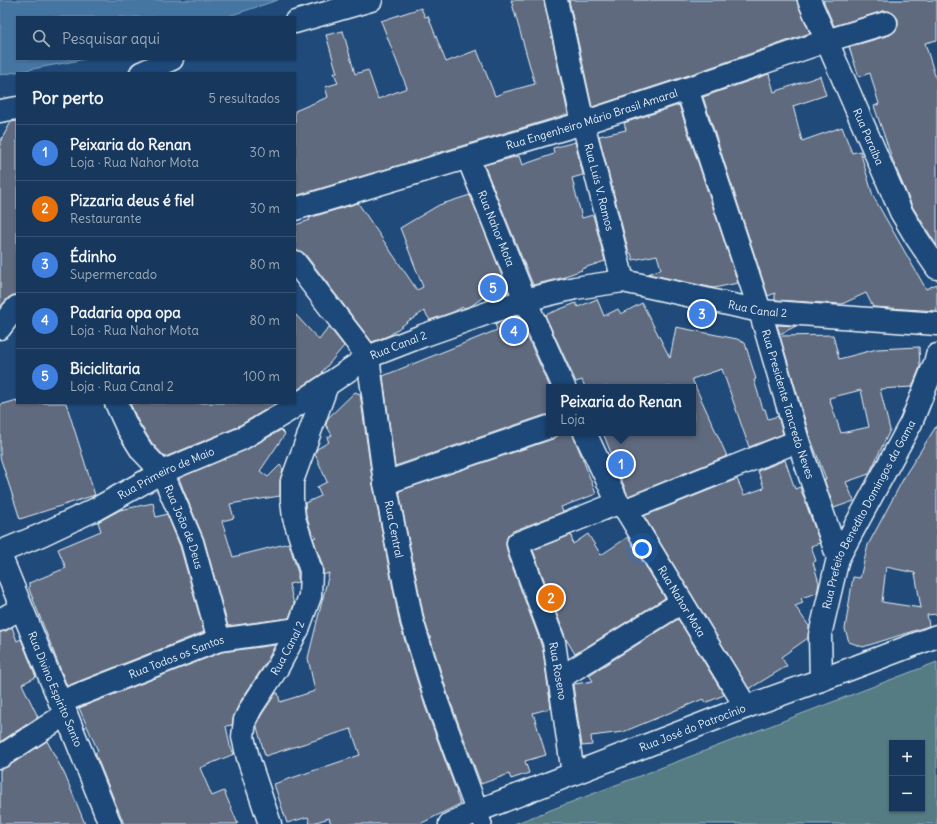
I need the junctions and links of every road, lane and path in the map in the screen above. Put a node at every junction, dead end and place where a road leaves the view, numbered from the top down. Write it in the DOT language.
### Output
graph roads {
  1 [pos="371,0"];
  2 [pos="556,0"];
  3 [pos="809,0"];
  4 [pos="296,22"];
  5 [pos="886,23"];
  6 [pos="826,41"];
  7 [pos="687,89"];
  8 [pos="16,108"];
  9 [pos="0,111"];
  10 [pos="583,123"];
  11 [pos="468,158"];
  12 [pos="296,209"];
  13 [pos="296,263"];
  14 [pos="937,268"];
  15 [pos="623,281"];
  16 [pos="525,300"];
  17 [pos="16,308"];
  18 [pos="760,310"];
  19 [pos="937,324"];
  20 [pos="0,328"];
  21 [pos="937,355"];
  22 [pos="368,357"];
  23 [pos="563,384"];
  24 [pos="327,385"];
  25 [pos="116,404"];
  26 [pos="546,428"];
  27 [pos="587,436"];
  28 [pos="798,441"];
  29 [pos="162,472"];
  30 [pos="385,483"];
  31 [pos="622,506"];
  32 [pos="0,554"];
  33 [pos="838,558"];
  34 [pos="682,602"];
  35 [pos="21,608"];
  36 [pos="0,620"];
  37 [pos="298,629"];
  38 [pos="937,636"];
  39 [pos="219,640"];
  40 [pos="560,678"];
  41 [pos="821,680"];
  42 [pos="746,707"];
  43 [pos="63,708"];
  44 [pos="0,757"];
  45 [pos="573,774"];
  46 [pos="480,817"];
  47 [pos="110,824"];
  48 [pos="270,824"];
  49 [pos="450,824"];
  1 -- 4 [label="street"];
  2 -- 10 [label="street, Rua Luis V. Ramos"];
  3 -- 6 [label="street, Rua Paraíba"];
  5 -- 6 [label="street, Rua Engenheiro Mário Brasil Amaral"];
  6 -- 7 [label="street, Rua Engenheiro Mário Brasil Amaral"];
  6 -- 14 [label="street, Rua Paraíba"];
  7 -- 10 [label="street, Rua Engenheiro Mário Brasil Amaral"];
  7 -- 18 [label="street, Rua Presidente Tancredo Neves"];
  8 -- 9 [label="street"];
  10 -- 11 [label="street, Rua Engenheiro Mário Brasil Amaral"];
  10 -- 15 [label="street, Rua Luis V. Ramos"];
  11 -- 12 [label="street, Rua Engenheiro Mário Brasil Amaral"];
  11 -- 16 [label="street, Rua Nahor Mota"];
  13 -- 22 [label="street, Rua Central"];
  15 -- 16 [label="street, Rua Canal 2"];
  15 -- 18 [label="street, Rua Canal 2"];
  16 -- 22 [label="street, Rua Canal 2"];
  16 -- 23 [label="street, Rua Nahor Mota"];
  17 -- 20 [label="street"];
  18 -- 19 [label="street, Rua Canal 2"];
  18 -- 28 [label="street, Rua Presidente Tancredo Neves"];
  21 -- 33 [label="street, Rua Prefeito Benedito Domingos da Gama"];
  22 -- 24 [label="street, Rua Canal 2"];
  22 -- 30 [label="street, Rua Central"];
  24 -- 29 [label="street, Rua Primeiro de Maio"];
  24 -- 37 [label="street, Rua Canal 2"];
  25 -- 29 [label="street, Rua João de Deus"];
  26 -- 30 [label="street"];
  27 -- 31 [label="street, Rua Nahor Mota"];
  28 -- 31 [label="street"];
  28 -- 33 [label="street, Rua Presidente Tancredo Neves"];
  29 -- 32 [label="street, Rua Primeiro de Maio"];
  29 -- 39 [label="street, Rua João de Deus"];
  30 -- 46 [label="street, Rua Central"];
  31 -- 34 [label="street, Rua Nahor Mota"];
  31 -- 40 [label="street, Rua Roseno"];
  32 -- 35 [label="street, Rua Divino Espírito Santo"];
  33 -- 41 [label="street, Rua Prefeito Benedito Domingos da Gama"];
  34 -- 40 [label="street"];
  34 -- 42 [label="street, Rua Nahor Mota"];
  35 -- 36 [label="street"];
  35 -- 43 [label="street, Rua Divino Espírito Santo"];
  37 -- 39 [label="street, Rua Todos os Santos"];
  37 -- 48 [label="street, Rua Canal 2"];
  38 -- 41 [label="street, Rua José do Patrocínio"];
  39 -- 43 [label="street, Rua Todos os Santos"];
  40 -- 45 [label="street, Rua Roseno"];
  41 -- 42 [label="street, Rua José do Patrocínio"];
  42 -- 45 [label="street, Rua José do Patrocínio"];
  43 -- 44 [label="street, Rua Todos os Santos"];
  43 -- 47 [label="street, Rua Divino Espírito Santo"];
  45 -- 46 [label="street, Rua José do Patrocínio"];
  46 -- 49 [label="street, Rua José do Patrocínio"];
}
